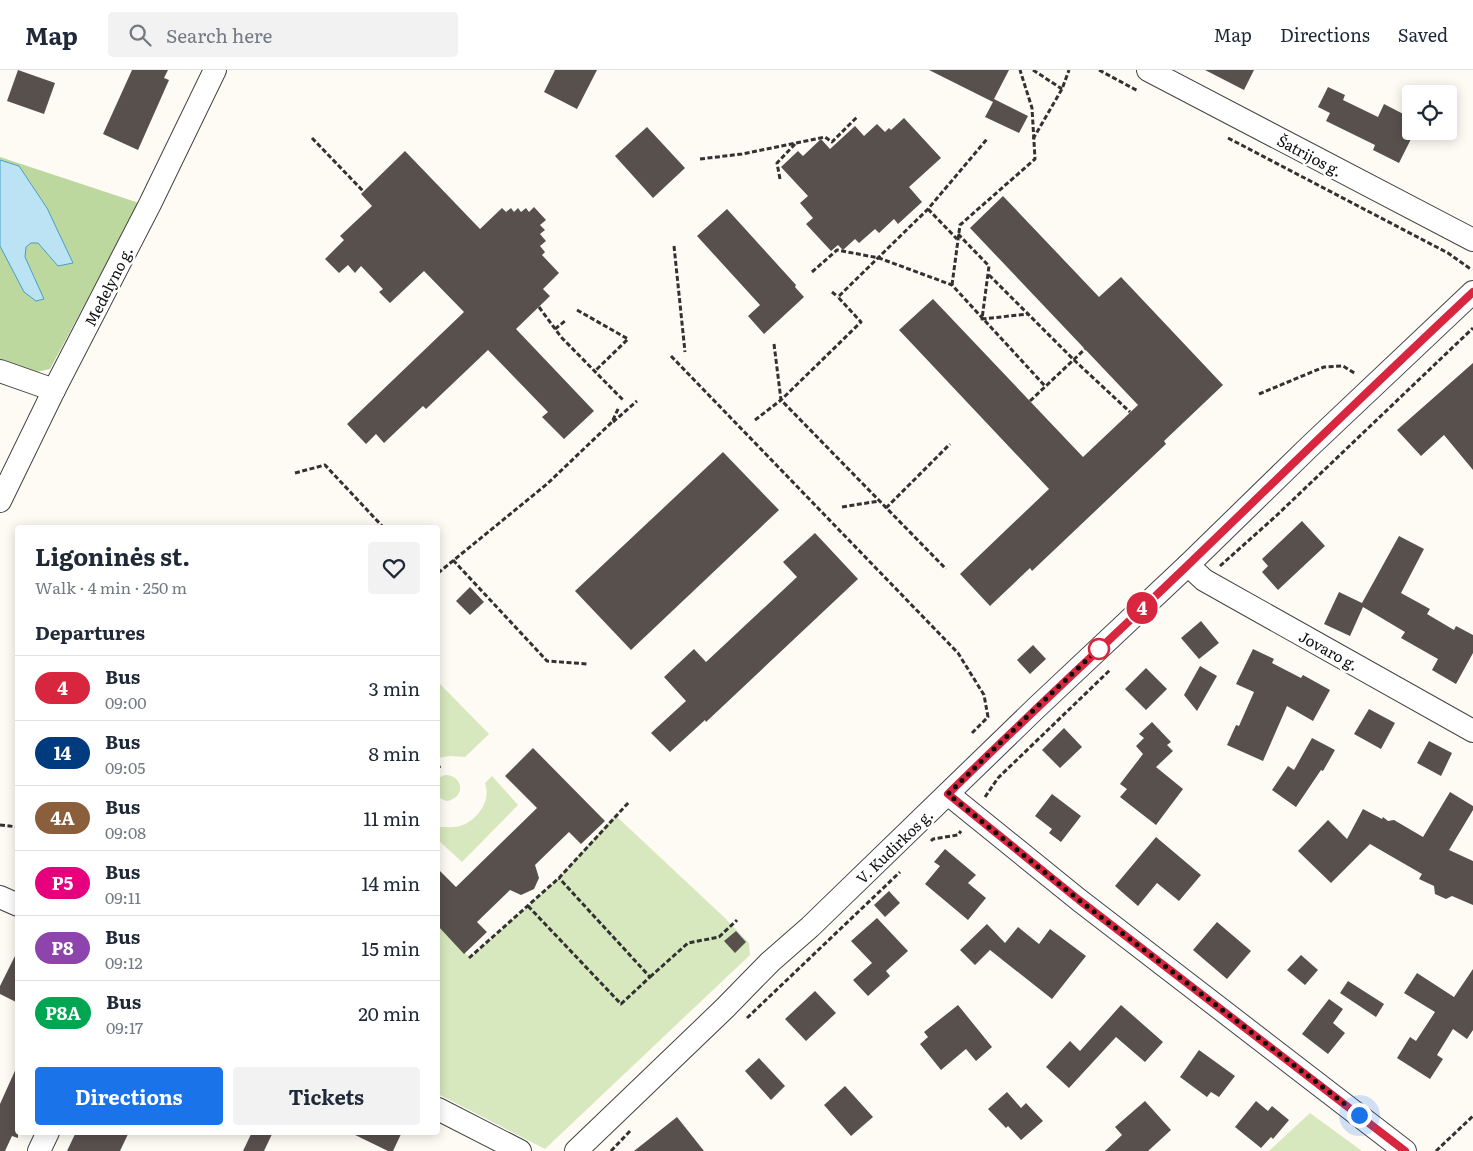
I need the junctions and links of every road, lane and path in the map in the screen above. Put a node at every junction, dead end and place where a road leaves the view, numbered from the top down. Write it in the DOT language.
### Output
graph roads {
  1 [pos="215,70"];
  2 [pos="1020,70"];
  3 [pos="1033,70"];
  4 [pos="1069,70"];
  5 [pos="1099,70"];
  6 [pos="1148,70"];
  7 [pos="1062,89"];
  8 [pos="1142,93"];
  9 [pos="858,116"];
  10 [pos="1220,134"];
  11 [pos="312,138"];
  12 [pos="1033,139"];
  13 [pos="987,140"];
  14 [pos="795,144"];
  15 [pos="700,159"];
  16 [pos="780,179"];
  17 [pos="364,191"];
  18 [pos="928,209"];
  19 [pos="958,233"];
  20 [pos="958,239"];
  21 [pos="1473,240"];
  22 [pos="674,246"];
  23 [pos="879,258"];
  24 [pos="1473,271"];
  25 [pos="812,272"];
  26 [pos="989,275"];
  27 [pos="952,285"];
  28 [pos="832,292"];
  29 [pos="1473,292"];
  30 [pos="838,297"];
  31 [pos="539,307"];
  32 [pos="577,310"];
  33 [pos="1028,314"];
  34 [pos="982,319"];
  35 [pos="565,321"];
  36 [pos="1473,328"];
  37 [pos="555,329"];
  38 [pos="774,344"];
  39 [pos="1085,349"];
  40 [pos="685,352"];
  41 [pos="671,356"];
  42 [pos="1074,360"];
  43 [pos="0,370"];
  44 [pos="595,371"];
  45 [pos="1045,386"];
  46 [pos="1372,387"];
  47 [pos="54,390"];
  48 [pos="1259,394"];
  49 [pos="781,400"];
  50 [pos="624,401"];
  51 [pos="637,401"];
  52 [pos="1030,401"];
  53 [pos="618,407"];
  54 [pos="1130,412"];
  55 [pos="755,420"];
  56 [pos="612,422"];
  57 [pos="950,444"];
  58 [pos="295,473"];
  59 [pos="0,501"];
  60 [pos="880,501"];
  61 [pos="842,507"];
  62 [pos="886,508"];
  63 [pos="381,525"];
  64 [pos="454,560"];
  65 [pos="946,568"];
  66 [pos="440,571"];
  67 [pos="1196,572"];
  68 [pos="588,664"];
  69 [pos="1116,664"];
  70 [pos="1473,731"];
  71 [pos="972,734"];
  72 [pos="948,794"];
  73 [pos="629,802"];
  74 [pos="973,815"];
  75 [pos="0,825"];
  76 [pos="15,827"];
  77 [pos="926,846"];
  78 [pos="905,867"];
  79 [pos="559,878"];
  80 [pos="0,897"];
  81 [pos="15,904"];
  82 [pos="528,906"];
  83 [pos="737,920"];
  84 [pos="470,958"];
  85 [pos="650,977"];
  86 [pos="741,1024"];
  87 [pos="440,1110"];
  88 [pos="1473,1116"];
  89 [pos="638,1124"];
  90 [pos="47,1135"];
  91 [pos="39,1151"];
  92 [pos="520,1151"];
  93 [pos="576,1151"];
  94 [pos="611,1151"];
  95 [pos="1405,1151"];
  96 [pos="1436,1151"];
  1 -- 47 [label="street, Medelyno g."];
  2 -- 12 [label="path"];
  3 -- 7 [label="path"];
  4 -- 7 [label="path"];
  5 -- 8 [label="path"];
  6 -- 21 [label="street, Šatrijos g."];
  7 -- 12 [label="path"];
  9 -- 14 [label="path"];
  10 -- 24 [label="path"];
  11 -- 17 [label="path"];
  12 -- 19 [label="path"];
  13 -- 18 [label="path"];
  14 -- 15 [label="path"];
  14 -- 16 [label="path"];
  18 -- 20 [label="path"];
  18 -- 23 [label="path"];
  19 -- 20 [label="path"];
  19 -- 26 [label="path"];
  20 -- 27 [label="path"];
  22 -- 40 [label="path"];
  23 -- 25 [label="path"];
  23 -- 27 [label="path"];
  23 -- 30 [label="path"];
  26 -- 33 [label="path"];
  26 -- 34 [label="path"];
  27 -- 34 [label="path"];
  28 -- 30 [label="path"];
  29 -- 46 [label="street, V. Kudirkos g."];
  30 -- 49 [label="path"];
  31 -- 37 [label="path"];
  32 -- 44 [label="path"];
  33 -- 34 [label="path"];
  33 -- 42 [label="path"];
  34 -- 45 [label="path"];
  35 -- 37 [label="path"];
  36 -- 67 [label="path"];
  37 -- 44 [label="path"];
  38 -- 49 [label="path"];
  39 -- 42 [label="path"];
  41 -- 71 [label="path"];
  42 -- 45 [label="path"];
  42 -- 54 [label="path"];
  43 -- 47 [label="street"];
  44 -- 50 [label="path"];
  45 -- 52 [label="path"];
  46 -- 48 [label="path"];
  46 -- 67 [label="street, V. Kudirkos g."];
  47 -- 59 [label="street, Medelyno g."];
  49 -- 55 [label="path"];
  49 -- 60 [label="path"];
  51 -- 56 [label="path"];
  53 -- 56 [label="path"];
  56 -- 64 [label="path"];
  57 -- 62 [label="path"];
  58 -- 63 [label="path"];
  60 -- 61 [label="path"];
  60 -- 62 [label="path"];
  62 -- 65 [label="path"];
  64 -- 66 [label="path"];
  64 -- 68 [label="path"];
  67 -- 70 [label="street, Jovaro g."];
  67 -- 72 [label="street, V. Kudirkos g."];
  69 -- 74 [label="path"];
  72 -- 74 [label="street"];
  72 -- 93 [label="street, V. Kudirkos g."];
  73 -- 79 [label="path"];
  74 -- 77 [label="path"];
  74 -- 95 [label="street"];
  75 -- 76 [label="path"];
  78 -- 86 [label="path"];
  79 -- 82 [label="path"];
  79 -- 85 [label="path"];
  80 -- 81 [label="street"];
  82 -- 84 [label="path"];
  82 -- 85 [label="path"];
  83 -- 85 [label="path"];
  87 -- 92 [label="street"];
  88 -- 96 [label="path"];
  89 -- 94 [label="path"];
  90 -- 91 [label="street"];
}
